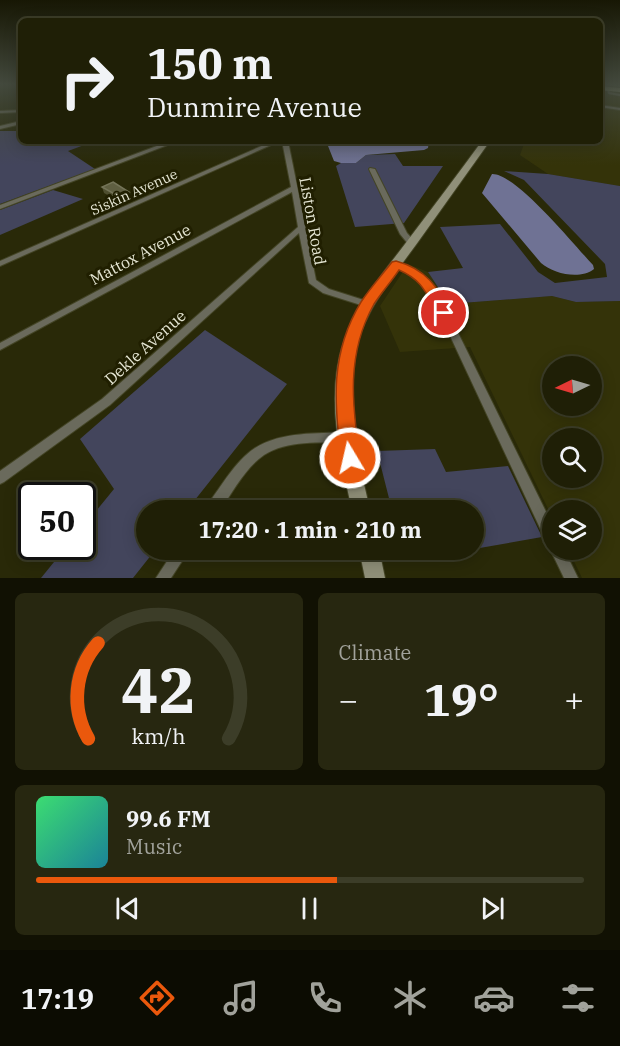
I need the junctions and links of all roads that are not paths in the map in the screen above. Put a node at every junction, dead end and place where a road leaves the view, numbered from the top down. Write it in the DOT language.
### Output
graph roads {
  1 [pos="18,111"];
  2 [pos="0,112"];
  3 [pos="18,123"];
  4 [pos="0,128"];
  5 [pos="167,144"];
  6 [pos="270,144"];
  7 [pos="286,144"];
  8 [pos="484,144"];
  9 [pos="372,170"];
  10 [pos="294,188"];
  11 [pos="0,207"];
  12 [pos="301,228"];
  13 [pos="412,243"];
  14 [pos="0,264"];
  15 [pos="396,265"];
  16 [pos="367,304"];
  17 [pos="0,347"];
  18 [pos="346,437"];
  19 [pos="0,478"];
  20 [pos="220,500"];
  21 [pos="359,500"];
  22 [pos="542,517"];
  23 [pos="175,560"];
  24 [pos="371,560"];
  25 [pos="562,560"];
  26 [pos="163,578"];
  27 [pos="375,578"];
  28 [pos="571,578"];
  1 -- 2 [label="street"];
  3 -- 4 [label="street"];
  5 -- 11 [label="street"];
  6 -- 14 [label="street, Siskin Avenue"];
  7 -- 10 [label="street, Liston Road"];
  8 -- 13 [label="main road"];
  9 -- 13 [label="street"];
  10 -- 12 [label="street, Liston Road"];
  10 -- 17 [label="street, Mattox Avenue"];
  12 -- 16 [label="street, Liston Road"];
  12 -- 19 [label="street, Dekle Avenue"];
  13 -- 15 [label="main road"];
  15 -- 16 [label="main road"];
  15 -- 22 [label="street"];
  16 -- 18 [label="main road"];
  18 -- 20 [label="street"];
  18 -- 21 [label="main road"];
  23 -- 26 [label="street"];
  24 -- 27 [label="main road"];
  25 -- 28 [label="street"];
}
